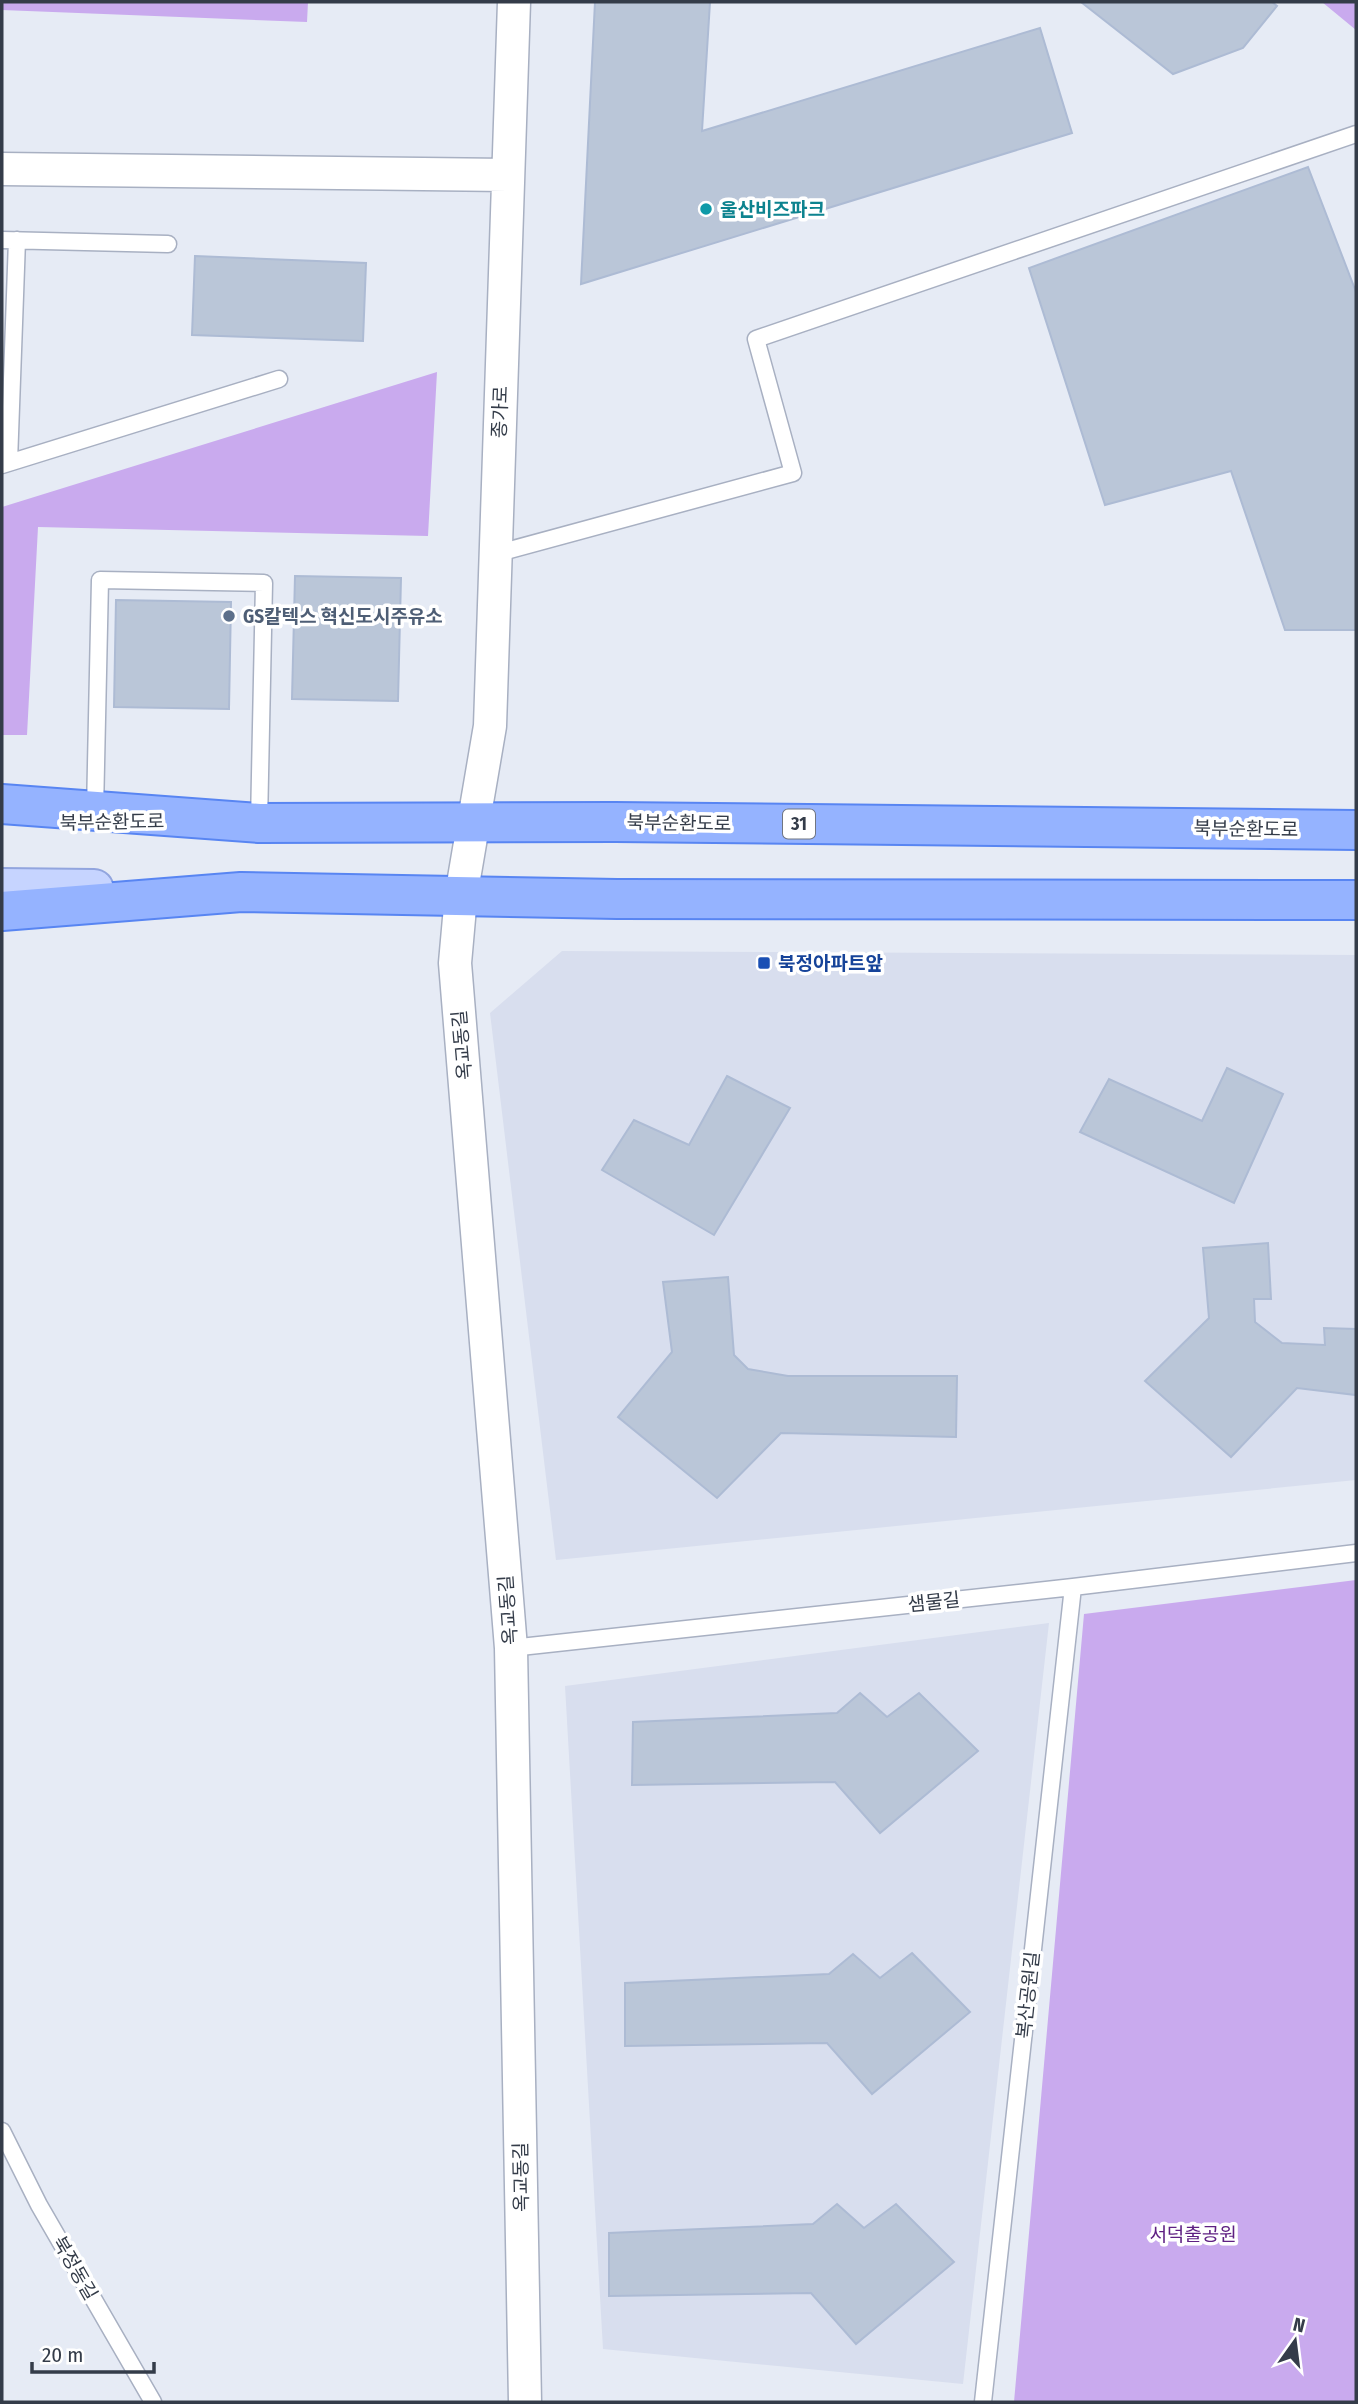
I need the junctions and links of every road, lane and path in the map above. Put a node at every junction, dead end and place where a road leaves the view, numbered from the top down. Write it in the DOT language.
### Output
graph roads {
  1 [pos="514,2"];
  2 [pos="1356,134"];
  3 [pos="2,169"];
  4 [pos="507,175"];
  5 [pos="9,240"];
  6 [pos="168,244"];
  7 [pos="279,379"];
  8 [pos="5,464"];
  9 [pos="495,554"];
  10 [pos="2,804"];
  11 [pos="96,811"];
  12 [pos="250,822"];
  13 [pos="475,822"];
  14 [pos="2,824"];
  15 [pos="1356,830"];
  16 [pos="2,888"];
  17 [pos="241,892"];
  18 [pos="461,896"];
  19 [pos="1356,900"];
  20 [pos="2,911"];
  21 [pos="1356,1553"];
  22 [pos="1073,1587"];
  23 [pos="511,1648"];
  24 [pos="2,2131"];
  25 [pos="153,2402"];
  26 [pos="525,2402"];
  27 [pos="983,2402"];
  1 -- 4 [label="street, 종가로"];
  2 -- 9 [label="lane"];
  3 -- 4 [label="street"];
  4 -- 9 [label="street, 종가로"];
  5 -- 6 [label="lane"];
  5 -- 8 [label="lane"];
  7 -- 8 [label="lane"];
  9 -- 13 [label="street, 종가로"];
  10 -- 11 [label="main road"];
  11 -- 12 [label="main road"];
  11 -- 12 [label="lane"];
  12 -- 13 [label="main road, 북부순환도로 / 31"];
  12 -- 14 [label="main road, 북부순환도로"];
  13 -- 15 [label="main road, 북부순환도로 / 31"];
  13 -- 18 [label="street, 옥교동길"];
  16 -- 17 [label="main road"];
  17 -- 18 [label="main road"];
  17 -- 20 [label="main road"];
  18 -- 19 [label="main road"];
  18 -- 23 [label="street, 옥교동길"];
  21 -- 22 [label="lane, 샘물길"];
  22 -- 23 [label="lane, 샘물길"];
  22 -- 27 [label="lane, 복산공원길"];
  23 -- 26 [label="street, 옥교동길"];
  24 -- 25 [label="lane, 북정동길"];
}
